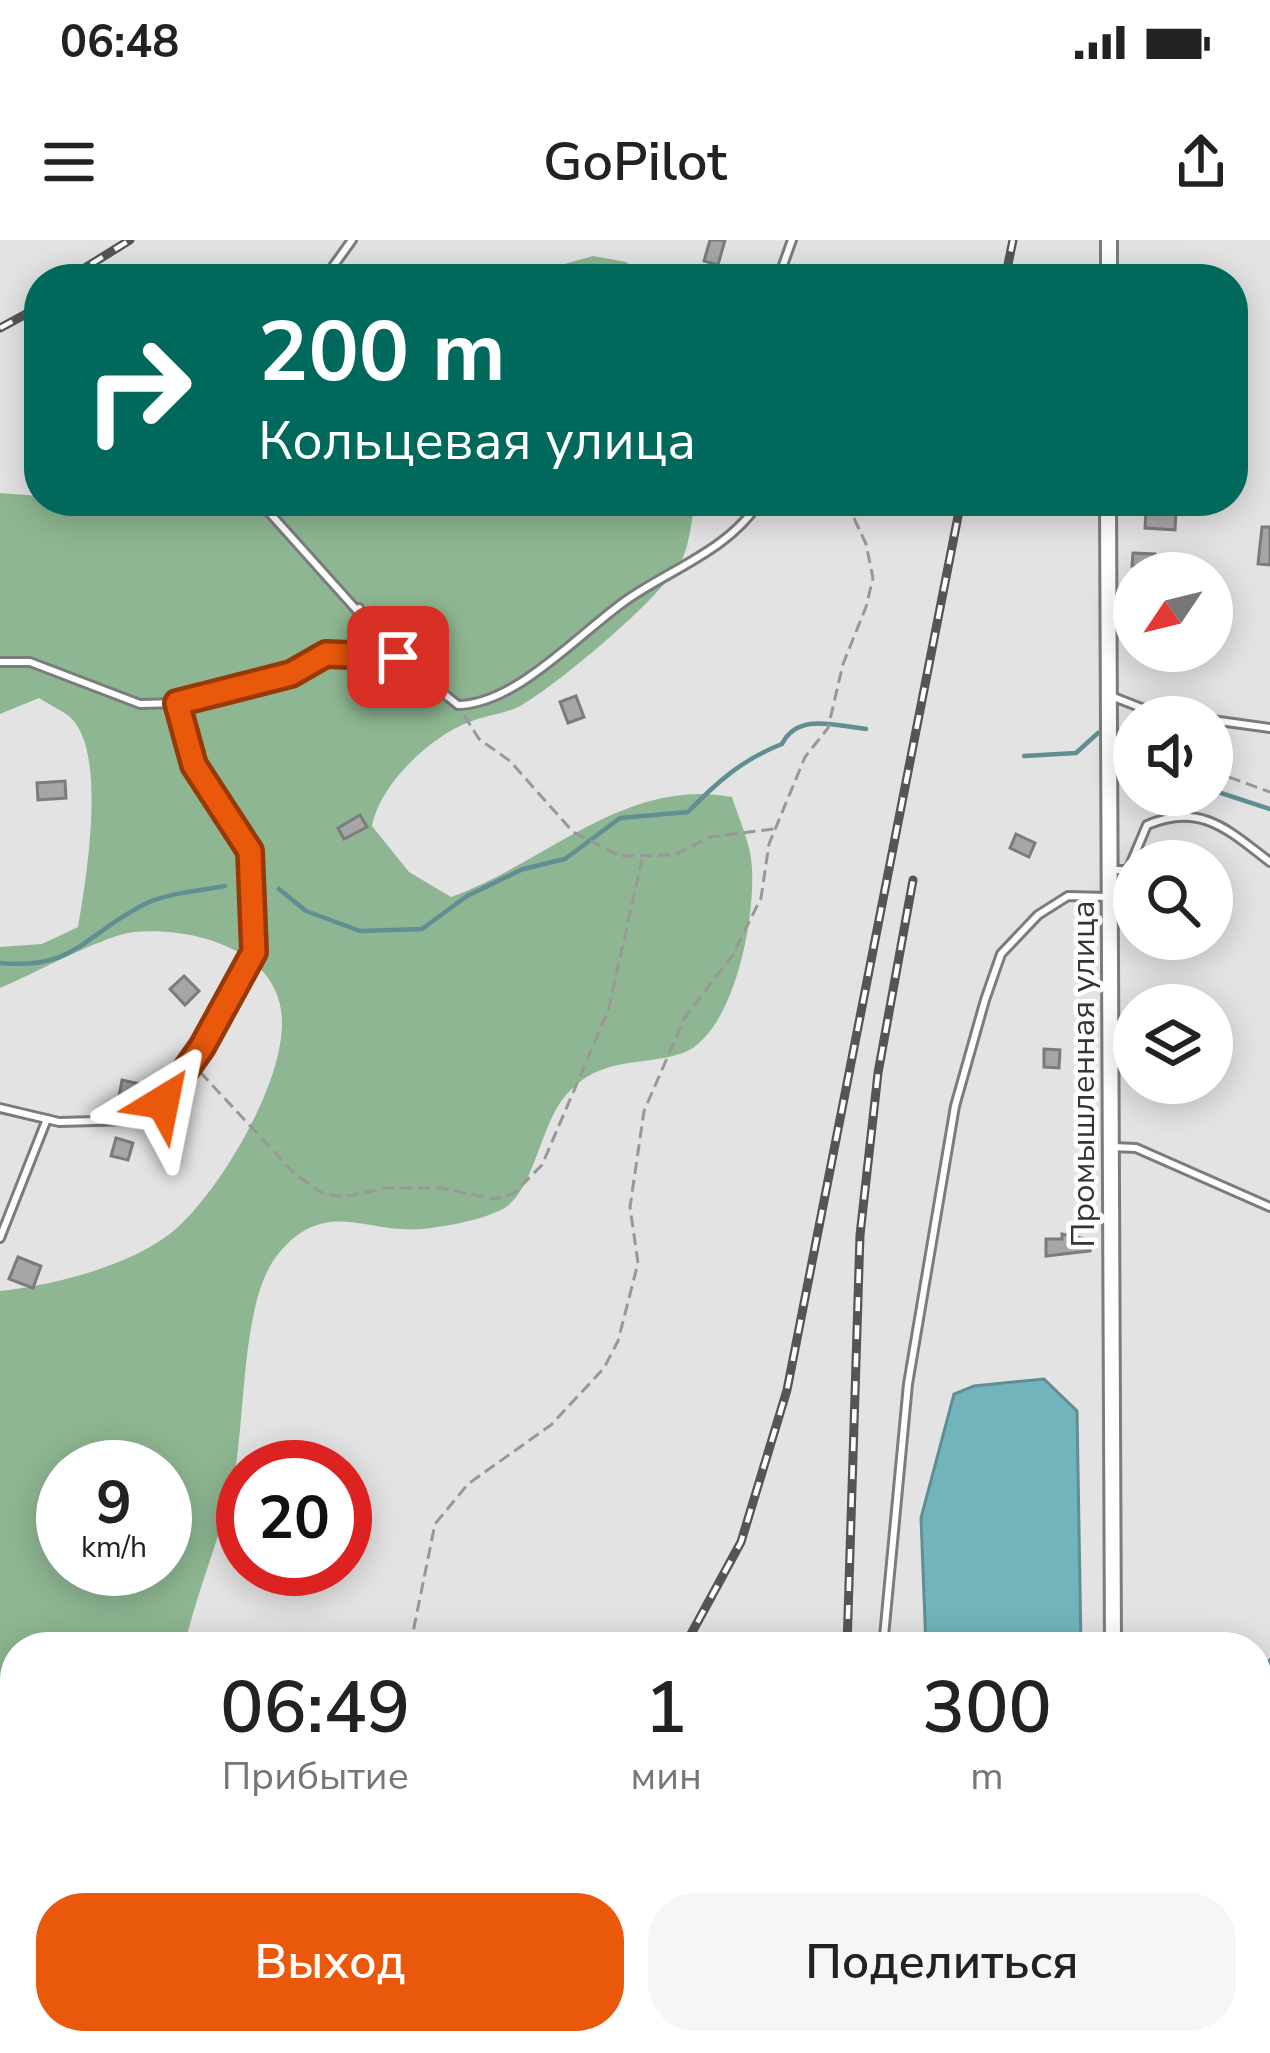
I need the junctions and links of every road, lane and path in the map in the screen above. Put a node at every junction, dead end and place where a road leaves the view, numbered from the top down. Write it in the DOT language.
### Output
graph roads {
  1 [pos="273,516"];
  2 [pos="750,516"];
  3 [pos="853,516"];
  4 [pos="1108,516"];
  5 [pos="359,608"];
  6 [pos="352,652"];
  7 [pos="398,657"];
  8 [pos="0,662"];
  9 [pos="1107,694"];
  10 [pos="1113,696"];
  11 [pos="177,703"];
  12 [pos="458,705"];
  13 [pos="1233,723"];
  14 [pos="1270,728"];
  15 [pos="1233,779"];
  16 [pos="1270,792"];
  17 [pos="776,829"];
  18 [pos="642,860"];
  19 [pos="1270,862"];
  20 [pos="1108,870"];
  21 [pos="1108,897"];
  22 [pos="188,1065"];
  23 [pos="0,1108"];
  24 [pos="46,1119"];
  25 [pos="1109,1147"];
  26 [pos="1270,1208"];
  27 [pos="0,1238"];
  28 [pos="413,1632"];
  29 [pos="885,1632"];
  30 [pos="1113,1632"];
  1 -- 5 [label="lane"];
  2 -- 12 [label="lane"];
  3 -- 17 [label="path"];
  4 -- 9 [label="street, Промышленная улица"];
  5 -- 6 [label="lane"];
  5 -- 7 [label="lane"];
  6 -- 7 [label="lane"];
  6 -- 11 [label="lane"];
  7 -- 12 [label="lane"];
  8 -- 11 [label="lane"];
  9 -- 10 [label="lane"];
  9 -- 20 [label="street, Промышленная улица"];
  11 -- 22 [label="lane"];
  12 -- 18 [label="path"];
  13 -- 14 [label="lane"];
  15 -- 16 [label="path"];
  17 -- 18 [label="path"];
  17 -- 28 [label="path"];
  18 -- 22 [label="path"];
  19 -- 20 [label="lane"];
  20 -- 21 [label="street, Промышленная улица"];
  21 -- 25 [label="street, Промышленная улица"];
  21 -- 29 [label="lane"];
  22 -- 24 [label="lane"];
  23 -- 24 [label="lane"];
  24 -- 27 [label="lane"];
  25 -- 26 [label="lane"];
  25 -- 30 [label="street, Промышленная улица"];
}
